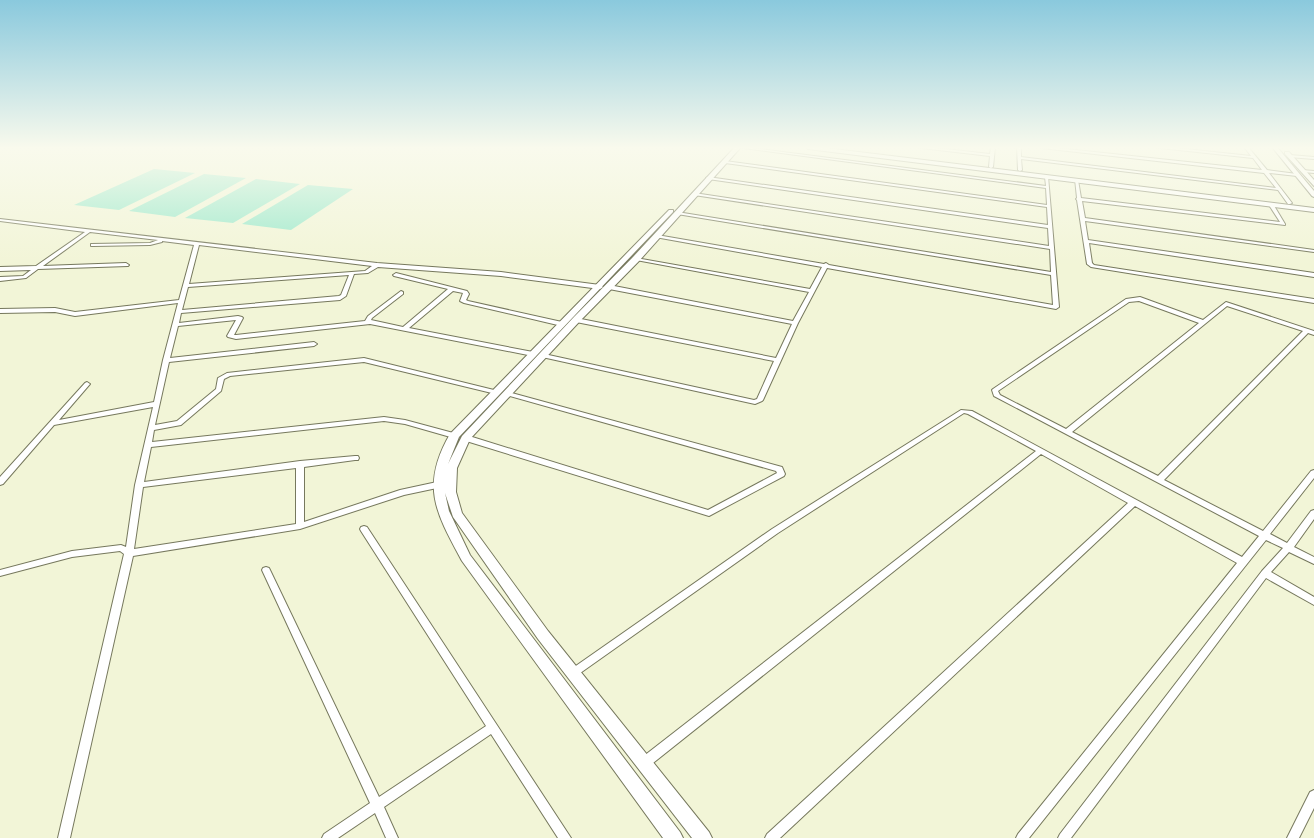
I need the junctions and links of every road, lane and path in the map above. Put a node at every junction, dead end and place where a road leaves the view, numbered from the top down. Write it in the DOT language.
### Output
graph roads {
  1 [pos="700,186"];
  2 [pos="701,186"];
  3 [pos="764,186"];
  4 [pos="902,186"];
  5 [pos="1041,186"];
  6 [pos="1077,186"];
  7 [pos="1124,186"];
  8 [pos="1152,186"];
  9 [pos="1246,186"];
  10 [pos="1275,186"];
  11 [pos="1048,187"];
  12 [pos="1278,190"];
  13 [pos="694,194"];
  14 [pos="1078,199"];
  15 [pos="1290,203"];
  16 [pos="1271,205"];
  17 [pos="681,206"];
  18 [pos="1048,206"];
  19 [pos="1314,206"];
  20 [pos="1314,210"];
  21 [pos="1083,219"];
  22 [pos="0,220"];
  23 [pos="1049,227"];
  24 [pos="89,231"];
  25 [pos="657,236"];
  26 [pos="163,240"];
  27 [pos="1087,241"];
  28 [pos="197,244"];
  29 [pos="93,245"];
  30 [pos="1051,248"];
  31 [pos="1314,251"];
  32 [pos="636,259"];
  33 [pos="126,265"];
  34 [pos="378,265"];
  35 [pos="826,265"];
  36 [pos="37,267"];
  37 [pos="0,269"];
  38 [pos="352,274"];
  39 [pos="1054,274"];
  40 [pos="396,275"];
  41 [pos="1314,275"];
  42 [pos="0,279"];
  43 [pos="186,286"];
  44 [pos="604,287"];
  45 [pos="452,289"];
  46 [pos="812,291"];
  47 [pos="401,293"];
  48 [pos="182,301"];
  49 [pos="1314,301"];
  50 [pos="0,311"];
  51 [pos="179,312"];
  52 [pos="576,320"];
  53 [pos="1203,322"];
  54 [pos="367,323"];
  55 [pos="795,323"];
  56 [pos="562,324"];
  57 [pos="175,325"];
  58 [pos="404,329"];
  59 [pos="1311,332"];
  60 [pos="314,344"];
  61 [pos="539,355"];
  62 [pos="166,360"];
  63 [pos="777,360"];
  64 [pos="518,376"];
  65 [pos="87,384"];
  66 [pos="496,392"];
  67 [pos="508,394"];
  68 [pos="156,404"];
  69 [pos="54,424"];
  70 [pos="151,428"];
  71 [pos="1067,432"];
  72 [pos="454,436"];
  73 [pos="466,438"];
  74 [pos="147,445"];
  75 [pos="1041,451"];
  76 [pos="355,458"];
  77 [pos="300,464"];
  78 [pos="1314,473"];
  79 [pos="3,476"];
  80 [pos="1159,480"];
  81 [pos="0,482"];
  82 [pos="139,485"];
  83 [pos="437,485"];
  84 [pos="1133,503"];
  85 [pos="1314,513"];
  86 [pos="300,526"];
  87 [pos="364,529"];
  88 [pos="1264,534"];
  89 [pos="1289,547"];
  90 [pos="129,553"];
  91 [pos="1314,561"];
  92 [pos="1243,562"];
  93 [pos="266,570"];
  94 [pos="0,573"];
  95 [pos="1265,573"];
  96 [pos="1314,601"];
  97 [pos="573,673"];
  98 [pos="493,727"];
  99 [pos="644,764"];
  100 [pos="1314,796"];
  101 [pos="376,805"];
  102 [pos="64,838"];
  103 [pos="328,838"];
  104 [pos="392,838"];
  105 [pos="565,838"];
  106 [pos="674,838"];
  107 [pos="702,838"];
  108 [pos="771,838"];
  109 [pos="1022,838"];
  110 [pos="1064,838"];
  111 [pos="1293,838"];
  1 -- 17 [label="street"];
  2 -- 13 [label="street"];
  3 -- 23 [label="street"];
  4 -- 18 [label="street"];
  5 -- 11 [label="street"];
  6 -- 14 [label="street"];
  7 -- 16 [label="street"];
  8 -- 15 [label="street"];
  9 -- 12 [label="street"];
  10 -- 12 [label="street"];
  11 -- 18 [label="street"];
  12 -- 15 [label="street"];
  13 -- 17 [label="street"];
  13 -- 30 [label="street"];
  14 -- 16 [label="street"];
  14 -- 21 [label="street"];
  15 -- 19 [label="street"];
  16 -- 20 [label="street"];
  17 -- 25 [label="street"];
  17 -- 39 [label="street"];
  17 -- 44 [label="street"];
  18 -- 23 [label="street"];
  21 -- 27 [label="street"];
  21 -- 31 [label="street"];
  22 -- 24 [label="street"];
  23 -- 30 [label="street"];
  24 -- 26 [label="street"];
  24 -- 36 [label="street"];
  25 -- 32 [label="street"];
  25 -- 35 [label="street"];
  26 -- 28 [label="street"];
  26 -- 29 [label="street"];
  27 -- 41 [label="street"];
  27 -- 49 [label="street"];
  28 -- 34 [label="street"];
  28 -- 43 [label="street"];
  30 -- 39 [label="street"];
  32 -- 44 [label="street"];
  32 -- 46 [label="street"];
  33 -- 36 [label="street"];
  34 -- 38 [label="street"];
  34 -- 44 [label="street"];
  35 -- 39 [label="street"];
  35 -- 46 [label="street"];
  36 -- 37 [label="street"];
  36 -- 42 [label="street"];
  38 -- 43 [label="street"];
  38 -- 51 [label="street"];
  40 -- 45 [label="street"];
  43 -- 48 [label="street"];
  44 -- 52 [label="street"];
  44 -- 55 [label="street"];
  44 -- 56 [label="street"];
  45 -- 56 [label="street"];
  45 -- 58 [label="street"];
  46 -- 55 [label="street"];
  47 -- 54 [label="street"];
  48 -- 50 [label="street"];
  48 -- 51 [label="street"];
  51 -- 57 [label="street"];
  52 -- 61 [label="street"];
  52 -- 63 [label="street"];
  53 -- 59 [label="street"];
  53 -- 71 [label="street"];
  53 -- 71 [label="street"];
  54 -- 57 [label="street"];
  54 -- 58 [label="street"];
  55 -- 63 [label="street"];
  56 -- 61 [label="street"];
  57 -- 62 [label="street"];
  58 -- 61 [label="street"];
  59 -- 80 [label="street"];
  60 -- 62 [label="street"];
  61 -- 63 [label="street"];
  61 -- 64 [label="street"];
  62 -- 68 [label="street"];
  64 -- 66 [label="street"];
  64 -- 67 [label="street"];
  65 -- 69 [label="street"];
  66 -- 70 [label="street"];
  66 -- 72 [label="street"];
  67 -- 73 [label="street"];
  67 -- 73 [label="street"];
  68 -- 69 [label="street"];
  68 -- 70 [label="street"];
  69 -- 79 [label="street"];
  70 -- 74 [label="street"];
  71 -- 80 [label="street"];
  72 -- 74 [label="street"];
  72 -- 83 [label="street"];
  73 -- 97 [label="street"];
  74 -- 82 [label="street"];
  75 -- 84 [label="street"];
  75 -- 97 [label="street"];
  75 -- 99 [label="street"];
  76 -- 77 [label="street"];
  77 -- 82 [label="street"];
  77 -- 86 [label="street"];
  78 -- 88 [label="street"];
  79 -- 81 [label="street"];
  80 -- 88 [label="street"];
  82 -- 90 [label="street"];
  83 -- 86 [label="street"];
  83 -- 106 [label="street"];
  84 -- 92 [label="street"];
  84 -- 108 [label="street"];
  85 -- 89 [label="street"];
  86 -- 90 [label="street"];
  87 -- 98 [label="street"];
  88 -- 89 [label="street"];
  88 -- 92 [label="street"];
  89 -- 91 [label="street"];
  89 -- 95 [label="street"];
  90 -- 94 [label="street"];
  90 -- 102 [label="street"];
  92 -- 109 [label="street"];
  93 -- 101 [label="street"];
  95 -- 96 [label="street"];
  95 -- 110 [label="street"];
  97 -- 99 [label="street"];
  98 -- 101 [label="street"];
  98 -- 105 [label="street"];
  99 -- 107 [label="street"];
  100 -- 111 [label="street"];
  101 -- 103 [label="street"];
  101 -- 104 [label="street"];
}
